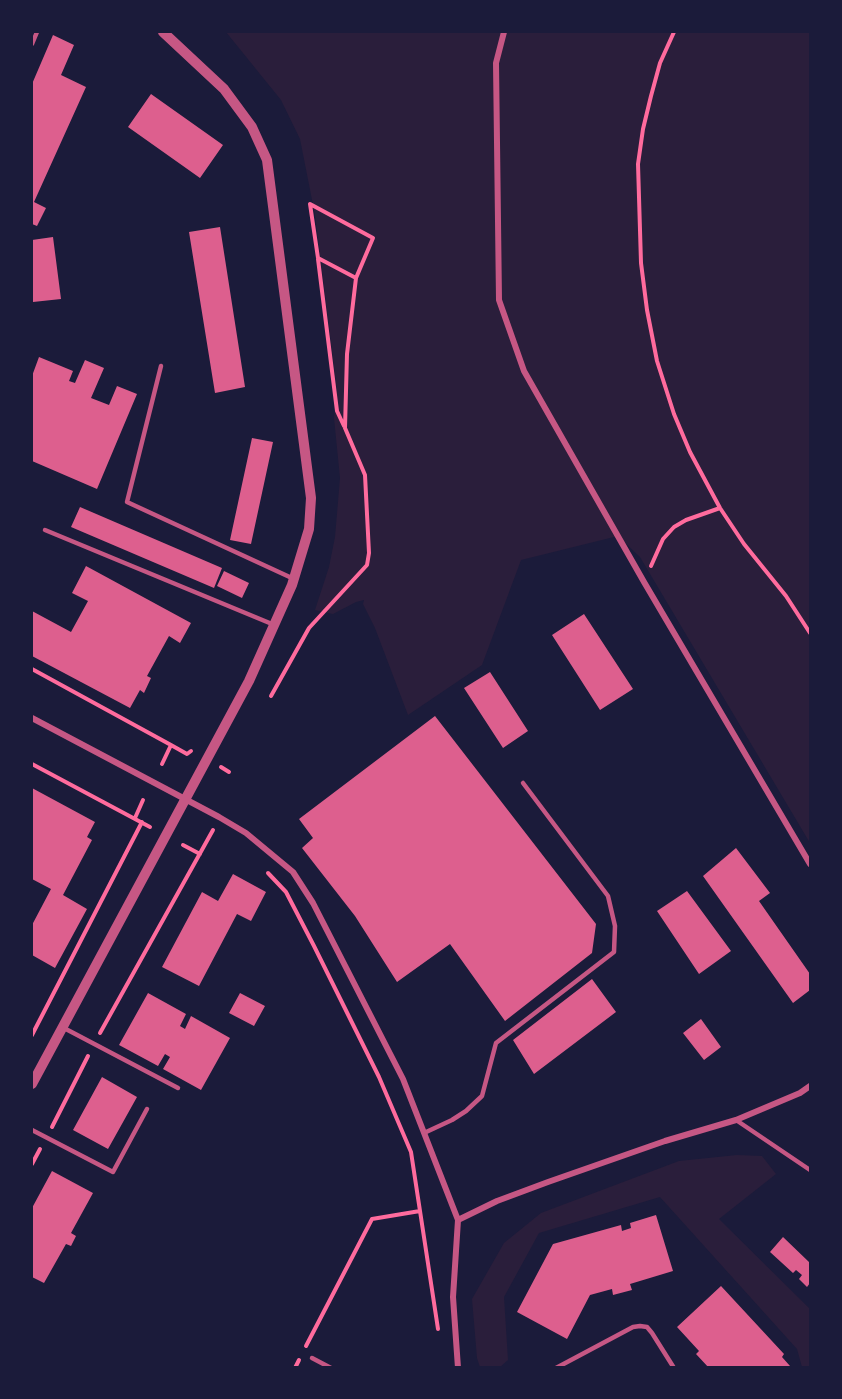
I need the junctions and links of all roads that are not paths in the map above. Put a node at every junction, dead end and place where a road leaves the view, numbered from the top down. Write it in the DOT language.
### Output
graph roads {
  1 [pos="37,32"];
  2 [pos="163,32"];
  3 [pos="504,32"];
  4 [pos="32,44"];
  5 [pos="161,366"];
  6 [pos="45,530"];
  7 [pos="294,579"];
  8 [pos="275,625"];
  9 [pos="32,718"];
  10 [pos="523,783"];
  11 [pos="184,800"];
  12 [pos="810,864"];
  13 [pos="62,1027"];
  14 [pos="32,1084"];
  15 [pos="810,1086"];
  16 [pos="178,1088"];
  17 [pos="147,1109"];
  18 [pos="736,1120"];
  19 [pos="32,1130"];
  20 [pos="424,1133"];
  21 [pos="810,1170"];
  22 [pos="458,1220"];
  23 [pos="312,1358"];
  24 [pos="332,1368"];
  25 [pos="458,1368"];
  26 [pos="556,1368"];
  27 [pos="674,1368"];
  1 -- 4 [label="lane"];
  2 -- 7 [label="street"];
  3 -- 12 [label="street"];
  5 -- 7 [label="lane"];
  6 -- 8 [label="lane"];
  7 -- 8 [label="street"];
  8 -- 11 [label="street"];
  9 -- 11 [label="street"];
  10 -- 20 [label="lane"];
  11 -- 13 [label="street"];
  11 -- 20 [label="street"];
  13 -- 14 [label="street"];
  13 -- 16 [label="lane"];
  15 -- 18 [label="street"];
  17 -- 19 [label="lane"];
  18 -- 21 [label="lane"];
  18 -- 22 [label="street"];
  20 -- 22 [label="street"];
  22 -- 25 [label="street"];
  23 -- 24 [label="lane"];
  26 -- 27 [label="lane"];
}
